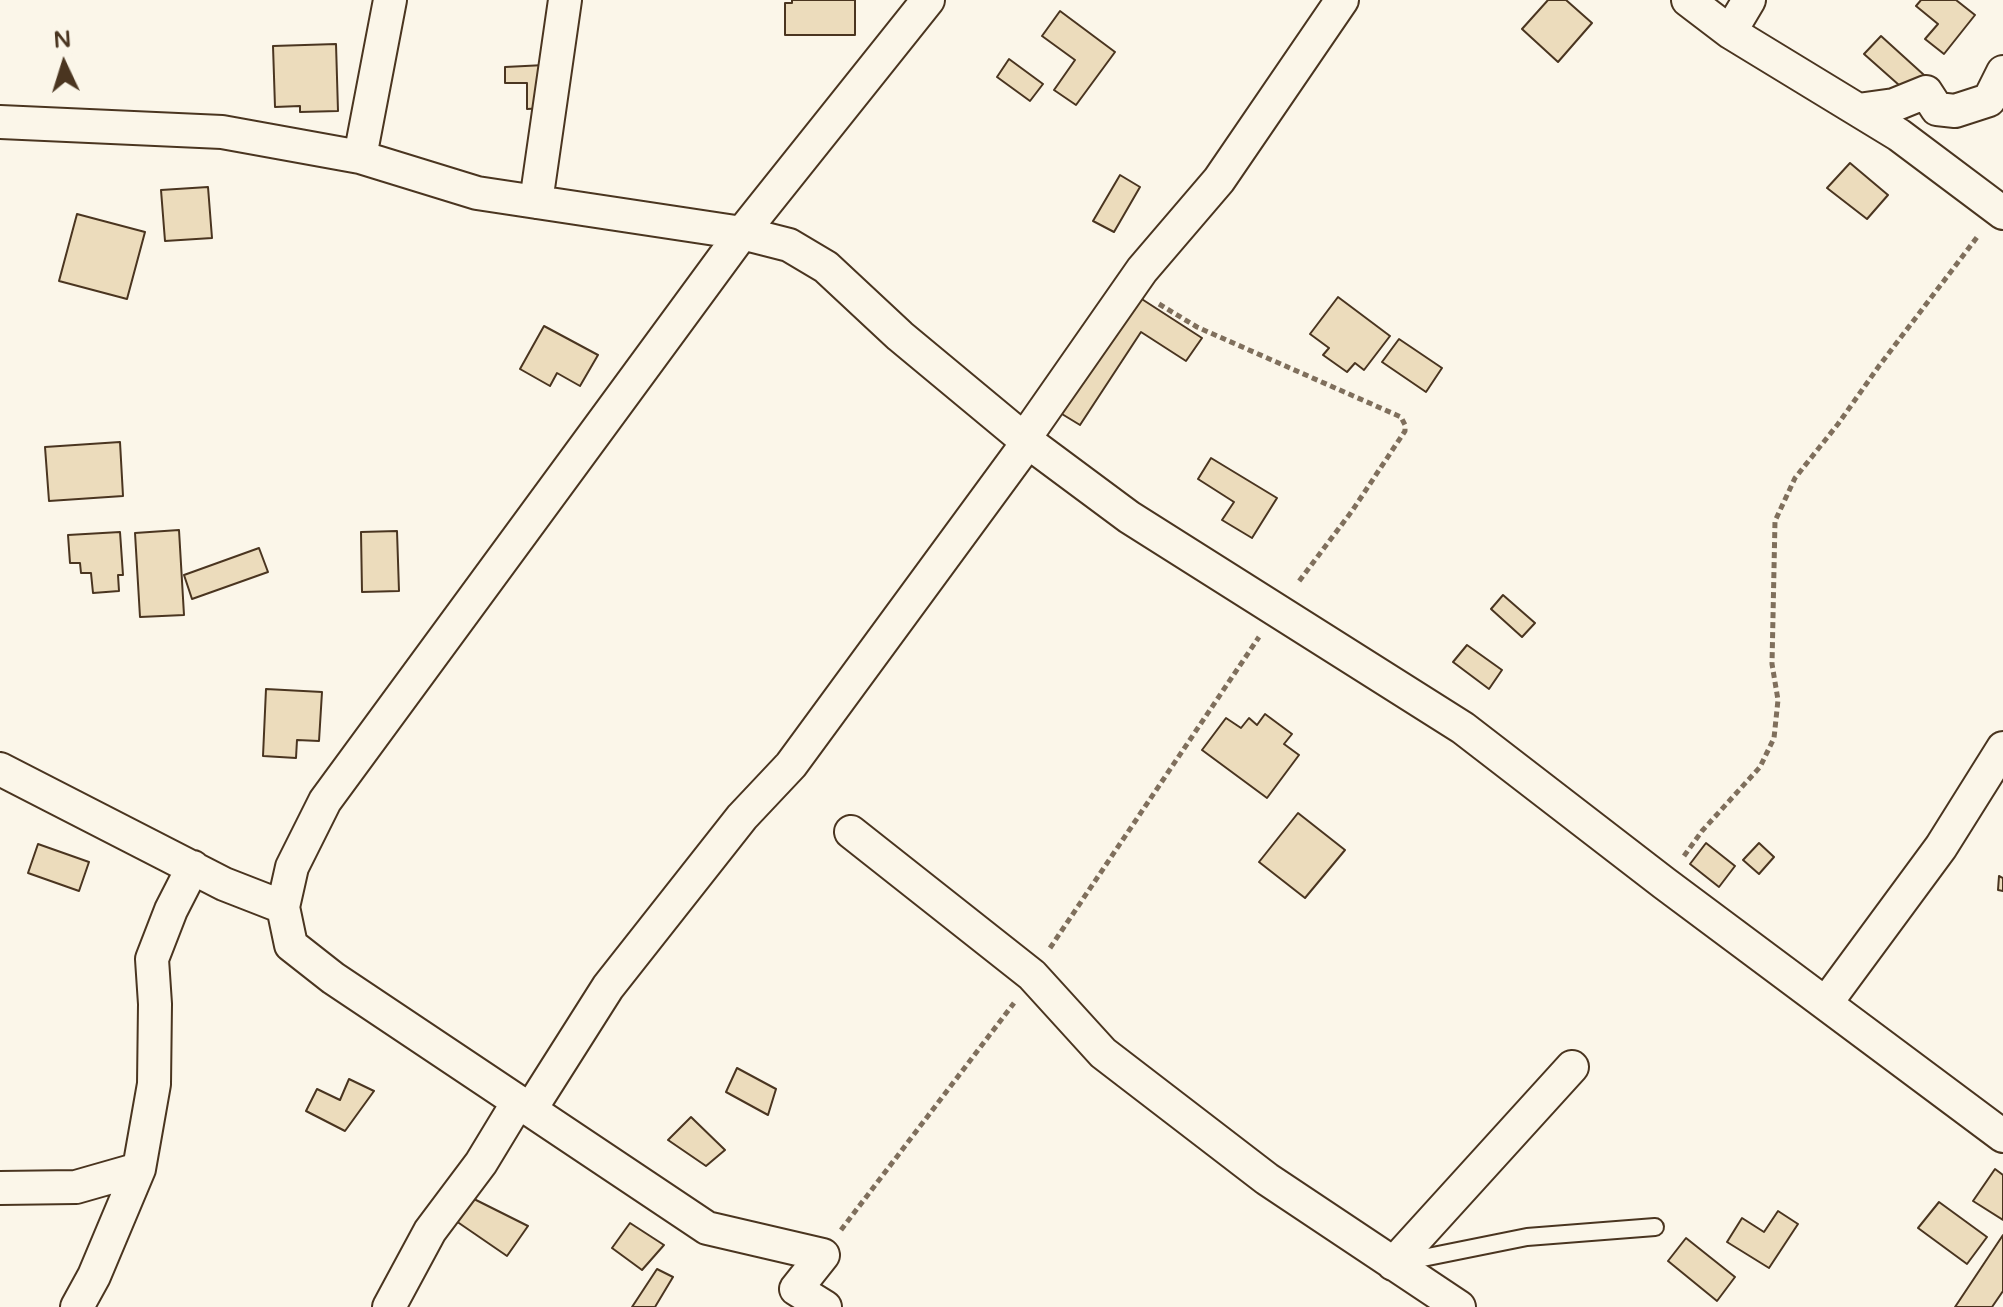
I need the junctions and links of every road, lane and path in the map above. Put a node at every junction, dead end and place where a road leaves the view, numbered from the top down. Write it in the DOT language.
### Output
graph roads {
  1 [pos="390,0"];
  2 [pos="565,0"];
  3 [pos="928,0"];
  4 [pos="1342,0"];
  5 [pos="1688,0"];
  6 [pos="1749,0"];
  7 [pos="1730,32"];
  8 [pos="2003,72"];
  9 [pos="1858,110"];
  10 [pos="0,122"];
  11 [pos="360,157"];
  12 [pos="536,202"];
  13 [pos="2000,211"];
  14 [pos="742,233"];
  15 [pos="1131,287"];
  16 [pos="1026,441"];
  17 [pos="1276,610"];
  18 [pos="2003,748"];
  19 [pos="0,769"];
  20 [pos="851,832"];
  21 [pos="193,867"];
  22 [pos="1664,883"];
  23 [pos="283,907"];
  24 [pos="1826,1003"];
  25 [pos="1572,1067"];
  26 [pos="524,1106"];
  27 [pos="2003,1136"];
  28 [pos="139,1169"];
  29 [pos="0,1188"];
  30 [pos="1655,1227"];
  31 [pos="1393,1264"];
  32 [pos="77,1307"];
  33 [pos="389,1307"];
  34 [pos="825,1307"];
  35 [pos="1459,1307"];
  1 -- 11 [label="street"];
  2 -- 12 [label="street"];
  3 -- 14 [label="street"];
  4 -- 15 [label="street"];
  5 -- 7 [label="street"];
  6 -- 7 [label="street"];
  7 -- 9 [label="street"];
  8 -- 9 [label="street"];
  9 -- 13 [label="street"];
  10 -- 11 [label="street"];
  11 -- 12 [label="street"];
  12 -- 14 [label="street"];
  13 -- 22 [label="path"];
  14 -- 16 [label="street"];
  14 -- 23 [label="street"];
  15 -- 16 [label="street"];
  15 -- 17 [label="path"];
  16 -- 17 [label="street"];
  16 -- 26 [label="street"];
  17 -- 22 [label="street"];
  18 -- 24 [label="street"];
  19 -- 21 [label="street"];
  20 -- 31 [label="street"];
  21 -- 23 [label="street"];
  21 -- 28 [label="street"];
  22 -- 24 [label="street"];
  23 -- 26 [label="street"];
  24 -- 27 [label="street"];
  25 -- 31 [label="street"];
  26 -- 33 [label="street"];
  26 -- 34 [label="street"];
  28 -- 29 [label="street"];
  28 -- 32 [label="street"];
  30 -- 31 [label="lane"];
  31 -- 35 [label="street"];
}
